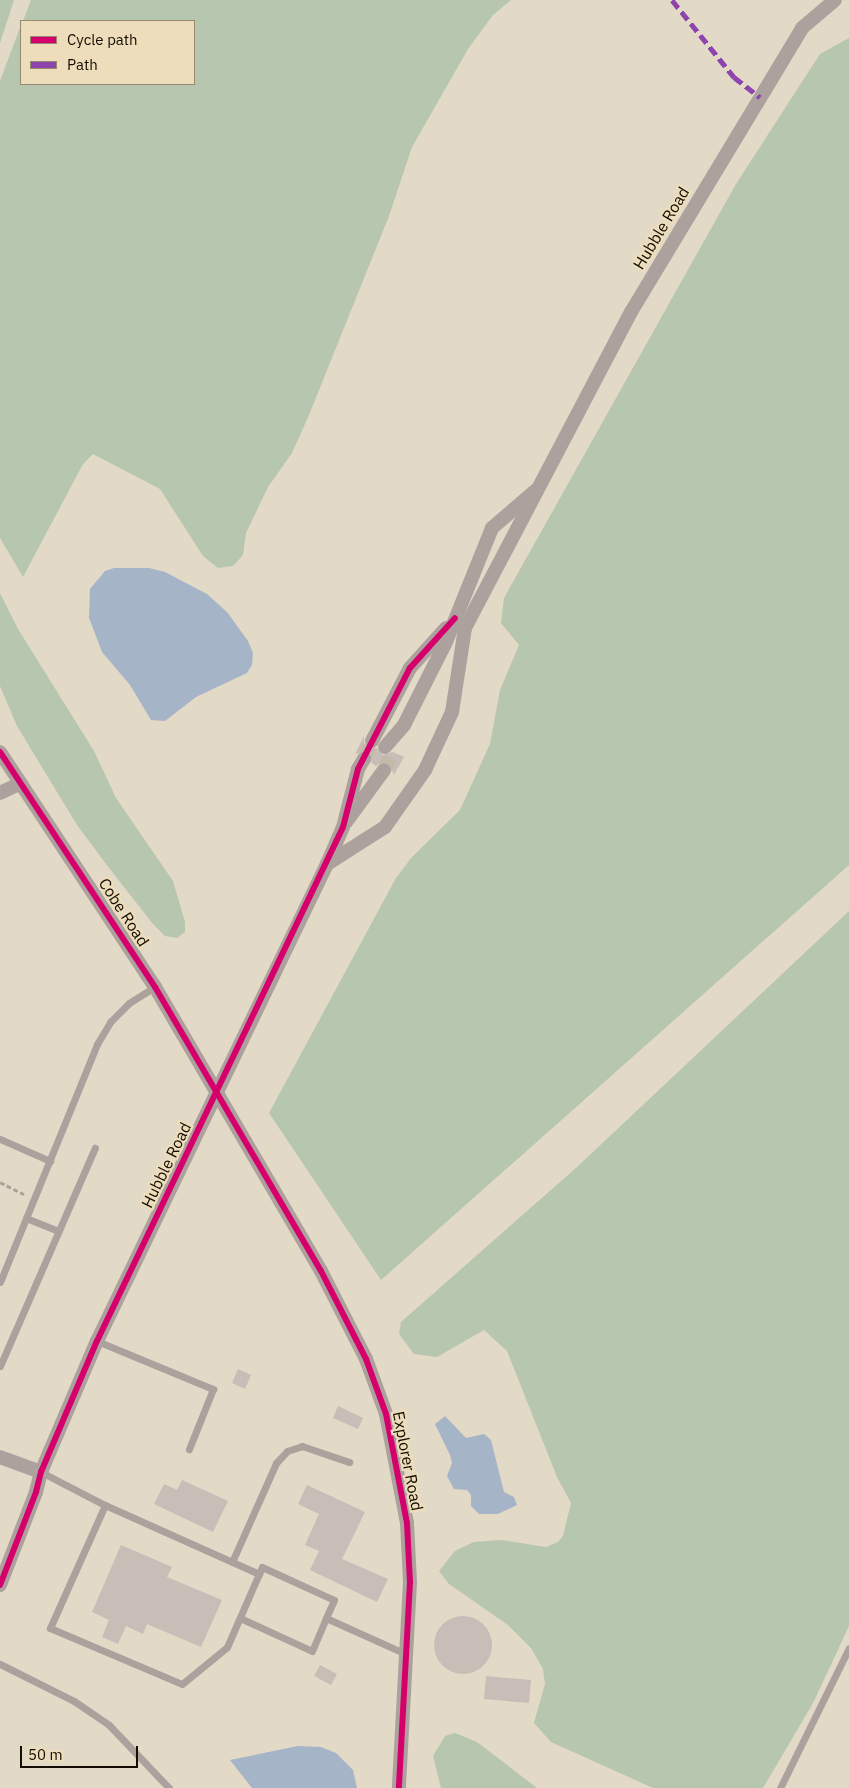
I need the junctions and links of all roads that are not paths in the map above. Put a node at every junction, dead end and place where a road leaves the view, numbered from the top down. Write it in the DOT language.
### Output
graph roads {
  1 [pos="835,0"];
  2 [pos="538,489"];
  3 [pos="455,618"];
  4 [pos="0,752"];
  5 [pos="21,783"];
  6 [pos="0,793"];
  7 [pos="343,827"];
  8 [pos="327,864"];
  9 [pos="155,987"];
  10 [pos="216,1092"];
  11 [pos="0,1140"];
  12 [pos="95,1148"];
  13 [pos="50,1161"];
  14 [pos="26,1218"];
  15 [pos="58,1231"];
  16 [pos="0,1282"];
  17 [pos="97,1341"];
  18 [pos="0,1366"];
  19 [pos="189,1449"];
  20 [pos="0,1457"];
  21 [pos="349,1462"];
  22 [pos="41,1472"];
  23 [pos="105,1505"];
  24 [pos="232,1562"];
  25 [pos="3,1566"];
  26 [pos="259,1574"];
  27 [pos="0,1585"];
  28 [pos="240,1618"];
  29 [pos="326,1618"];
  30 [pos="849,1648"];
  31 [pos="407,1654"];
  32 [pos="0,1664"];
  33 [pos="169,1788"];
  34 [pos="399,1788"];
  35 [pos="780,1788"];
  1 -- 2 [label="street, Hubble Road"];
  2 -- 3 [label="street, Hubble Road"];
  2 -- 8 [label="street, Hubble Road"];
  3 -- 3 [label="street, Hubble Road"];
  4 -- 5 [label="street, Cobe Road"];
  5 -- 6 [label="street"];
  5 -- 9 [label="street, Cobe Road"];
  7 -- 7 [label="street, Hubble Road"];
  7 -- 8 [label="street, Hubble Road"];
  8 -- 10 [label="street, Hubble Road"];
  9 -- 10 [label="street, Cobe Road"];
  9 -- 13 [label="lane"];
  10 -- 17 [label="street, Hubble Road"];
  10 -- 31 [label="street, Explorer Road"];
  11 -- 13 [label="lane"];
  12 -- 15 [label="lane"];
  13 -- 14 [label="lane"];
  14 -- 15 [label="lane"];
  14 -- 16 [label="lane"];
  15 -- 18 [label="lane"];
  17 -- 19 [label="lane"];
  17 -- 22 [label="street, Hubble Road"];
  20 -- 22 [label="street"];
  21 -- 24 [label="lane"];
  22 -- 23 [label="lane"];
  22 -- 25 [label="street, Hubble Road"];
  23 -- 24 [label="lane"];
  23 -- 28 [label="lane"];
  24 -- 26 [label="lane"];
  25 -- 27 [label="street, Hubble Road"];
  26 -- 28 [label="lane"];
  26 -- 29 [label="lane"];
  28 -- 29 [label="lane"];
  29 -- 31 [label="lane"];
  30 -- 35 [label="lane"];
  31 -- 34 [label="street, Explorer Road"];
  32 -- 33 [label="lane"];
}
